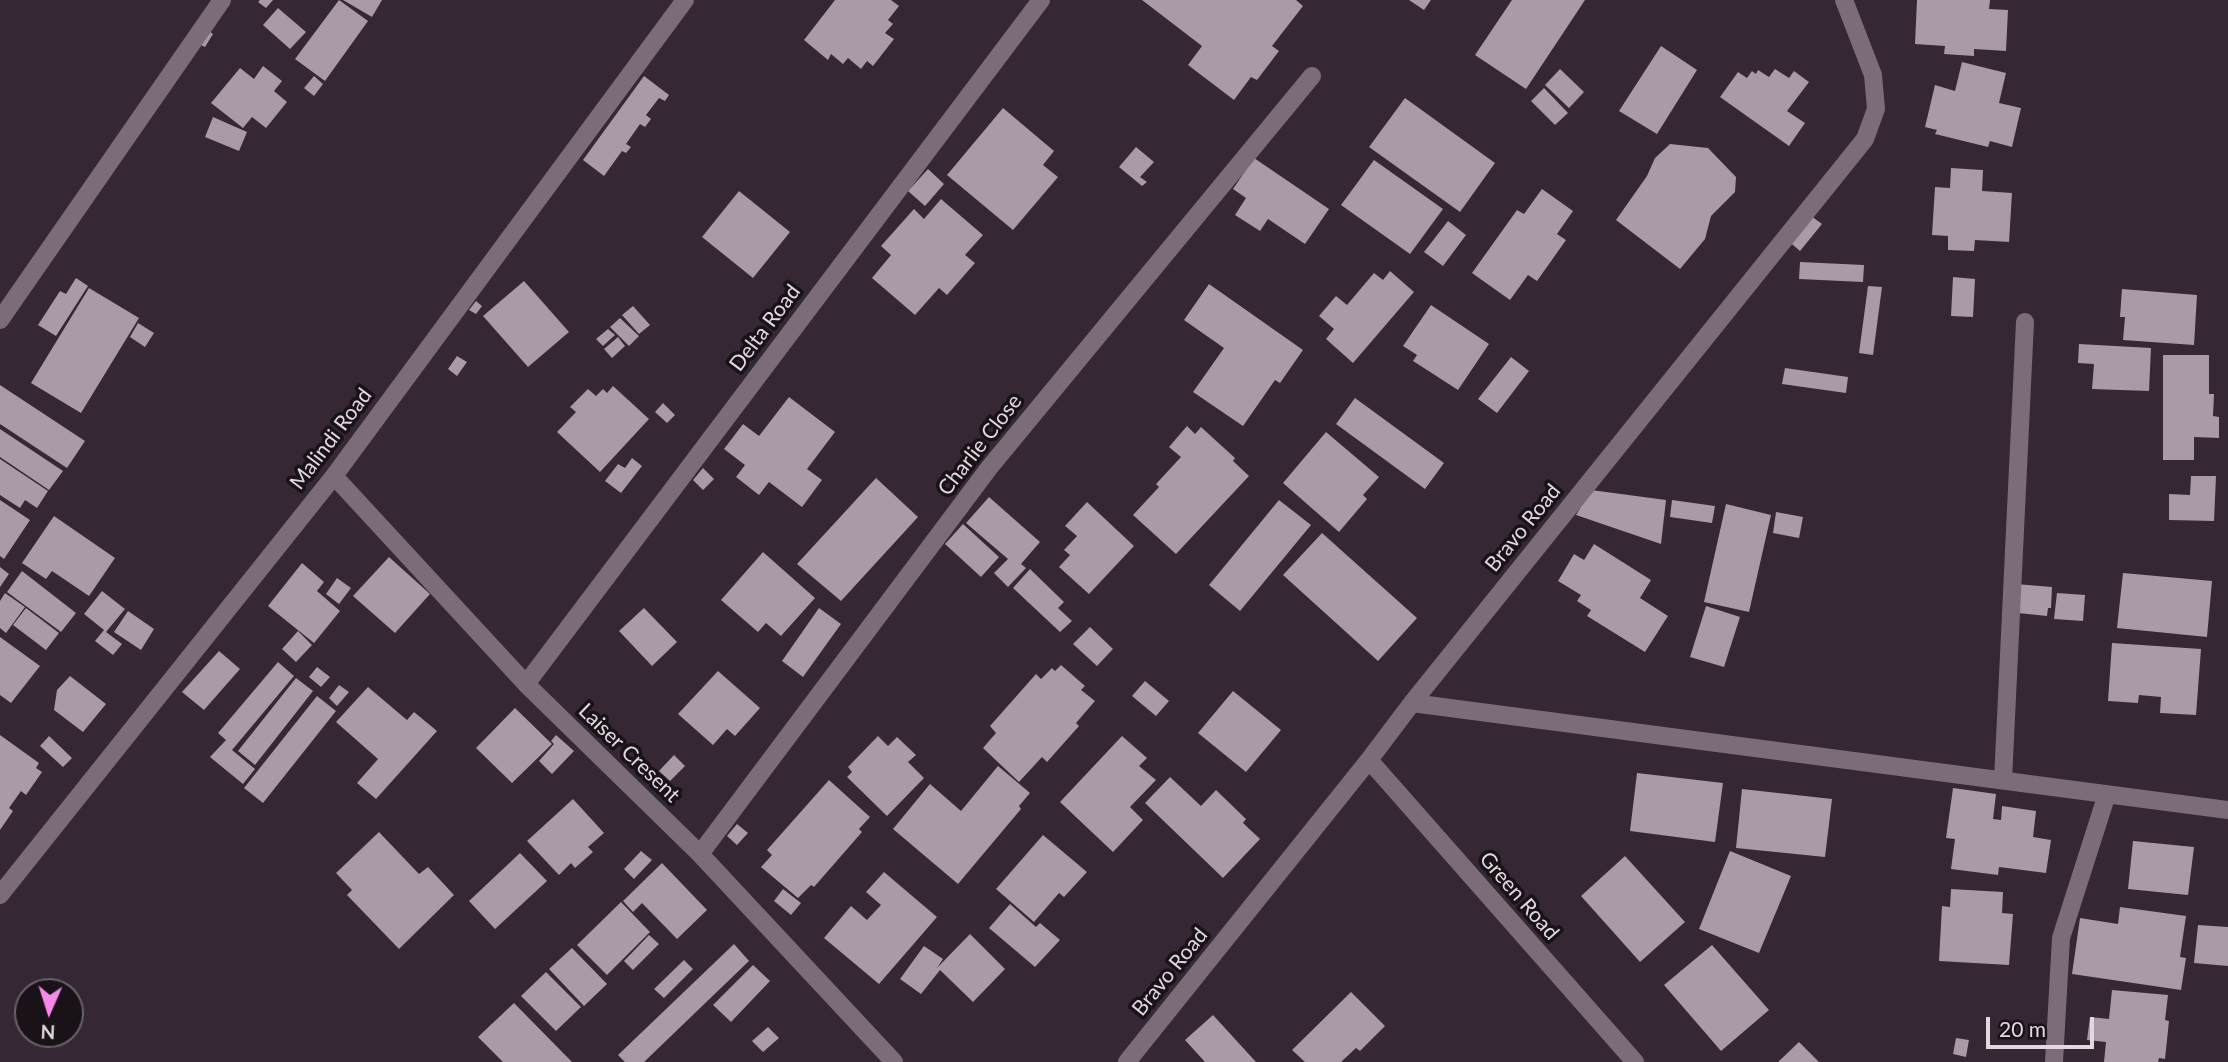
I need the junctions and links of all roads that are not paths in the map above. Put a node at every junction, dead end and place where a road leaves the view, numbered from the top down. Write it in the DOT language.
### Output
graph roads {
  1 [pos="222,0"];
  2 [pos="685,0"];
  3 [pos="1041,0"];
  4 [pos="1844,0"];
  5 [pos="1312,76"];
  6 [pos="0,320"];
  7 [pos="2025,323"];
  8 [pos="334,476"];
  9 [pos="526,684"];
  10 [pos="1412,703"];
  11 [pos="1369,760"];
  12 [pos="2003,780"];
  13 [pos="2107,794"];
  14 [pos="2228,810"];
  15 [pos="699,854"];
  16 [pos="0,895"];
  17 [pos="894,1062"];
  18 [pos="1127,1062"];
  19 [pos="1636,1062"];
  20 [pos="2054,1062"];
  1 -- 6 [label="street"];
  2 -- 8 [label="street, Malindi Road"];
  3 -- 9 [label="street, Delta Road"];
  4 -- 10 [label="street, Bravo Road"];
  5 -- 15 [label="street, Charlie Close"];
  7 -- 12 [label="street"];
  8 -- 9 [label="street, Laiser Cresent"];
  8 -- 16 [label="street, Malindi Road"];
  9 -- 15 [label="street, Laiser Cresent"];
  10 -- 11 [label="street, Bravo Road"];
  10 -- 12 [label="street"];
  11 -- 18 [label="street, Bravo Road"];
  11 -- 19 [label="street, Green Road"];
  12 -- 13 [label="street"];
  13 -- 14 [label="street"];
  13 -- 20 [label="street"];
  15 -- 17 [label="street, Laiser Cresent"];
}
